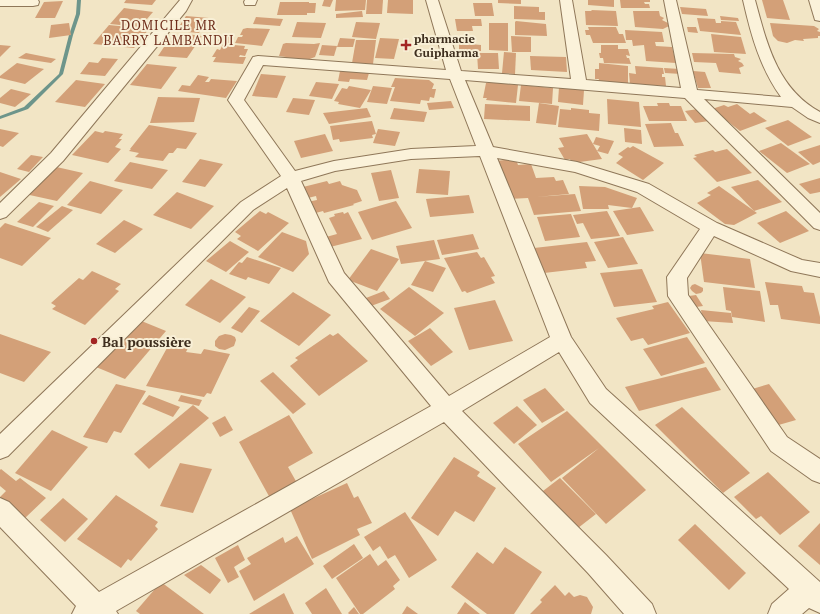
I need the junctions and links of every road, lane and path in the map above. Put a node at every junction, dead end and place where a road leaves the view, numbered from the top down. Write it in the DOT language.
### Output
graph roads {
  1 [pos="186,0"];
  2 [pos="432,0"];
  3 [pos="566,0"];
  4 [pos="670,0"];
  5 [pos="748,0"];
  6 [pos="815,0"];
  7 [pos="0,2"];
  8 [pos="33,2"];
  9 [pos="820,17"];
  10 [pos="455,74"];
  11 [pos="580,84"];
  12 [pos="690,94"];
  13 [pos="796,103"];
  14 [pos="820,118"];
  15 [pos="486,151"];
  16 [pos="291,178"];
  17 [pos="0,213"];
  18 [pos="820,224"];
  19 [pos="711,227"];
  20 [pos="820,270"];
  21 [pos="562,340"];
  22 [pos="446,409"];
  23 [pos="0,449"];
  24 [pos="820,472"];
  25 [pos="0,510"];
  26 [pos="814,595"];
  27 [pos="96,612"];
  28 [pos="642,614"];
  29 [pos="782,614"];
  1 -- 17 [label="street"];
  2 -- 10 [label="street"];
  3 -- 11 [label="street"];
  4 -- 12 [label="street"];
  5 -- 13 [label="street"];
  6 -- 9 [label="street"];
  7 -- 8 [label="street"];
  10 -- 11 [label="street"];
  10 -- 15 [label="street"];
  10 -- 16 [label="street"];
  11 -- 12 [label="street"];
  12 -- 13 [label="street"];
  12 -- 18 [label="street"];
  13 -- 14 [label="street"];
  15 -- 16 [label="street"];
  15 -- 19 [label="street"];
  15 -- 21 [label="street"];
  16 -- 22 [label="street"];
  16 -- 23 [label="street"];
  19 -- 20 [label="street"];
  19 -- 24 [label="street"];
  21 -- 22 [label="street"];
  21 -- 26 [label="street"];
  22 -- 27 [label="street"];
  22 -- 28 [label="street"];
  25 -- 27 [label="street"];
  26 -- 29 [label="street"];
}
